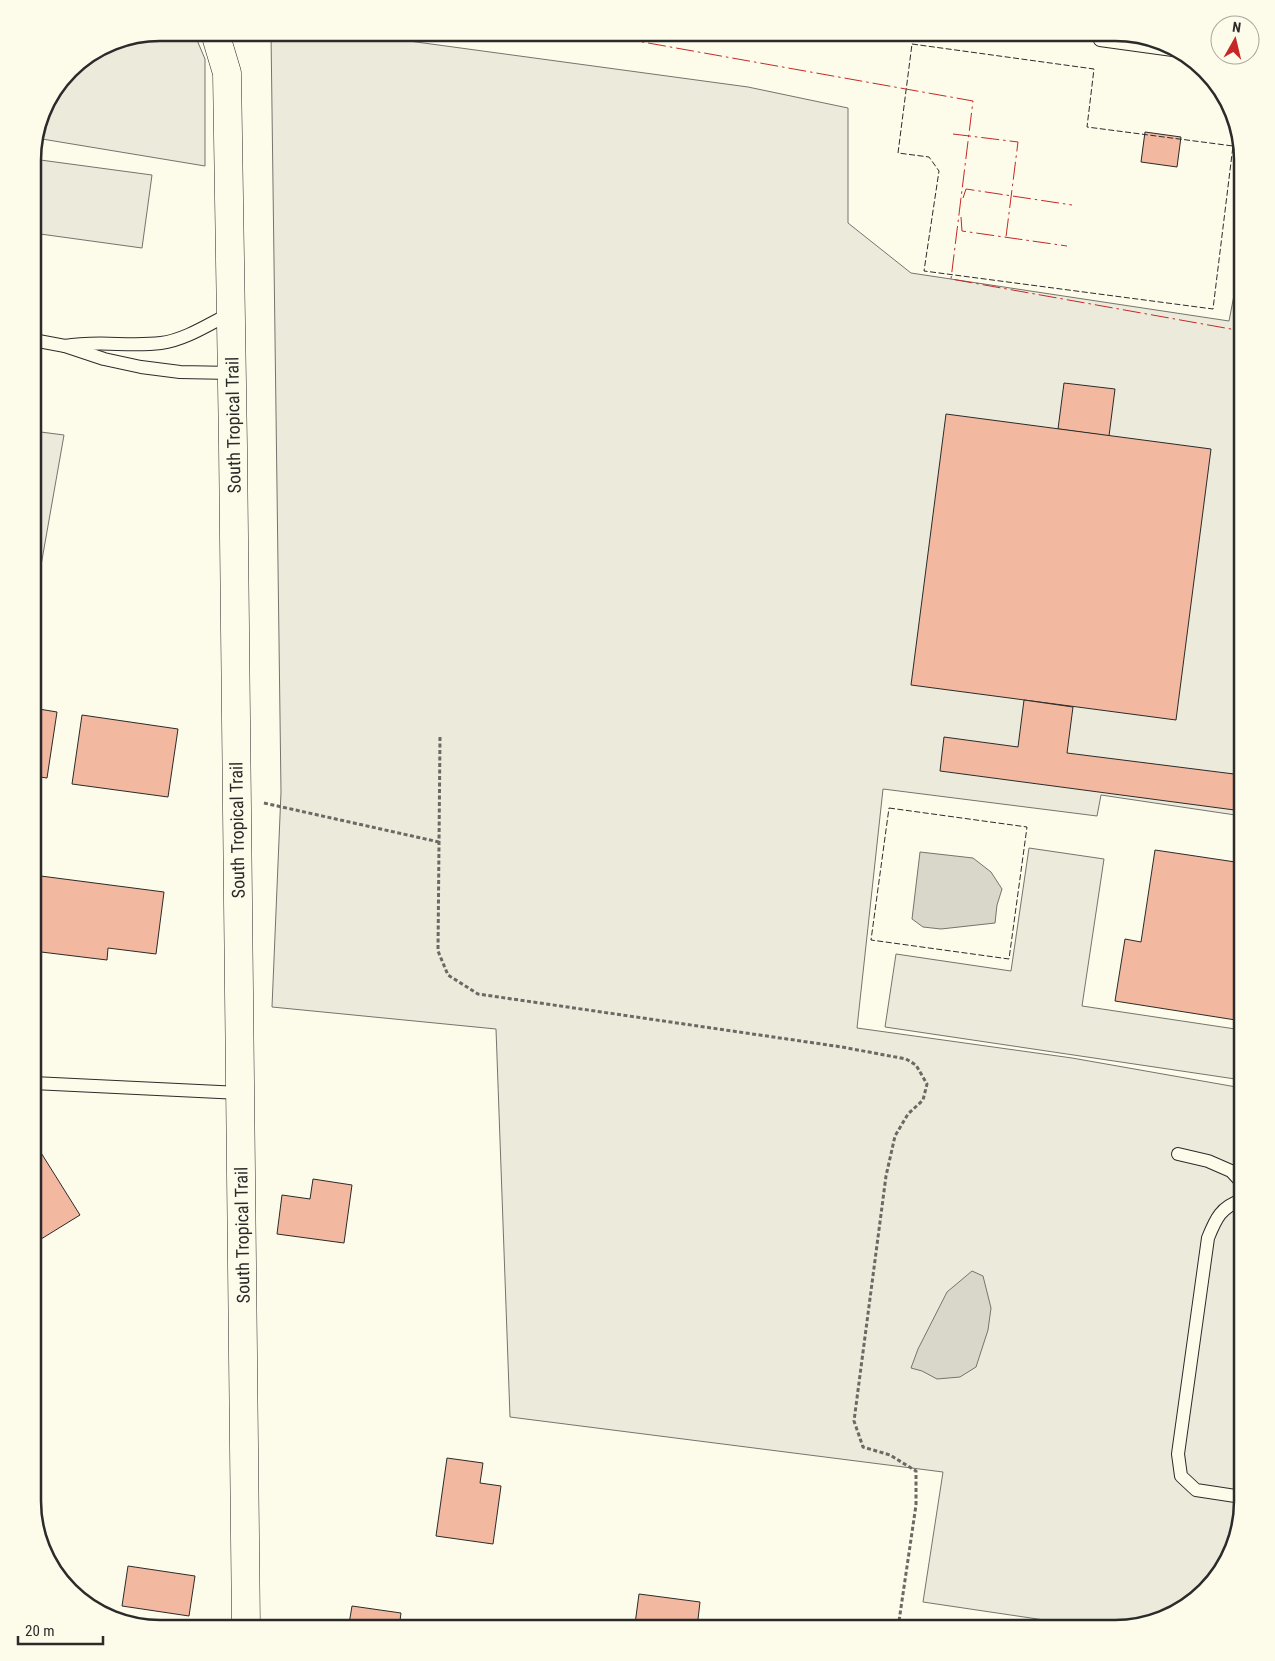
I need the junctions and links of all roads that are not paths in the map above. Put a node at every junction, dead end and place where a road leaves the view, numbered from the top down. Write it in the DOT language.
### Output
graph roads {
  1 [pos="218,42"];
  2 [pos="1116,42"];
  3 [pos="1143,45"];
  4 [pos="231,313"];
  5 [pos="42,342"];
  6 [pos="65,346"];
  7 [pos="232,373"];
  8 [pos="41,1083"];
  9 [pos="240,1093"];
  10 [pos="1178,1154"];
  11 [pos="1234,1174"];
  12 [pos="1234,1203"];
  13 [pos="1234,1496"];
  14 [pos="246,1620"];
  1 -- 4 [label="street, South Tropical Trail"];
  2 -- 3 [label="lane"];
  4 -- 6 [label="lane"];
  4 -- 7 [label="street, South Tropical Trail"];
  5 -- 6 [label="lane"];
  6 -- 7 [label="lane"];
  7 -- 9 [label="street, South Tropical Trail"];
  8 -- 9 [label="lane"];
  9 -- 14 [label="street, South Tropical Trail"];
  10 -- 11 [label="lane"];
  12 -- 13 [label="lane"];
}
